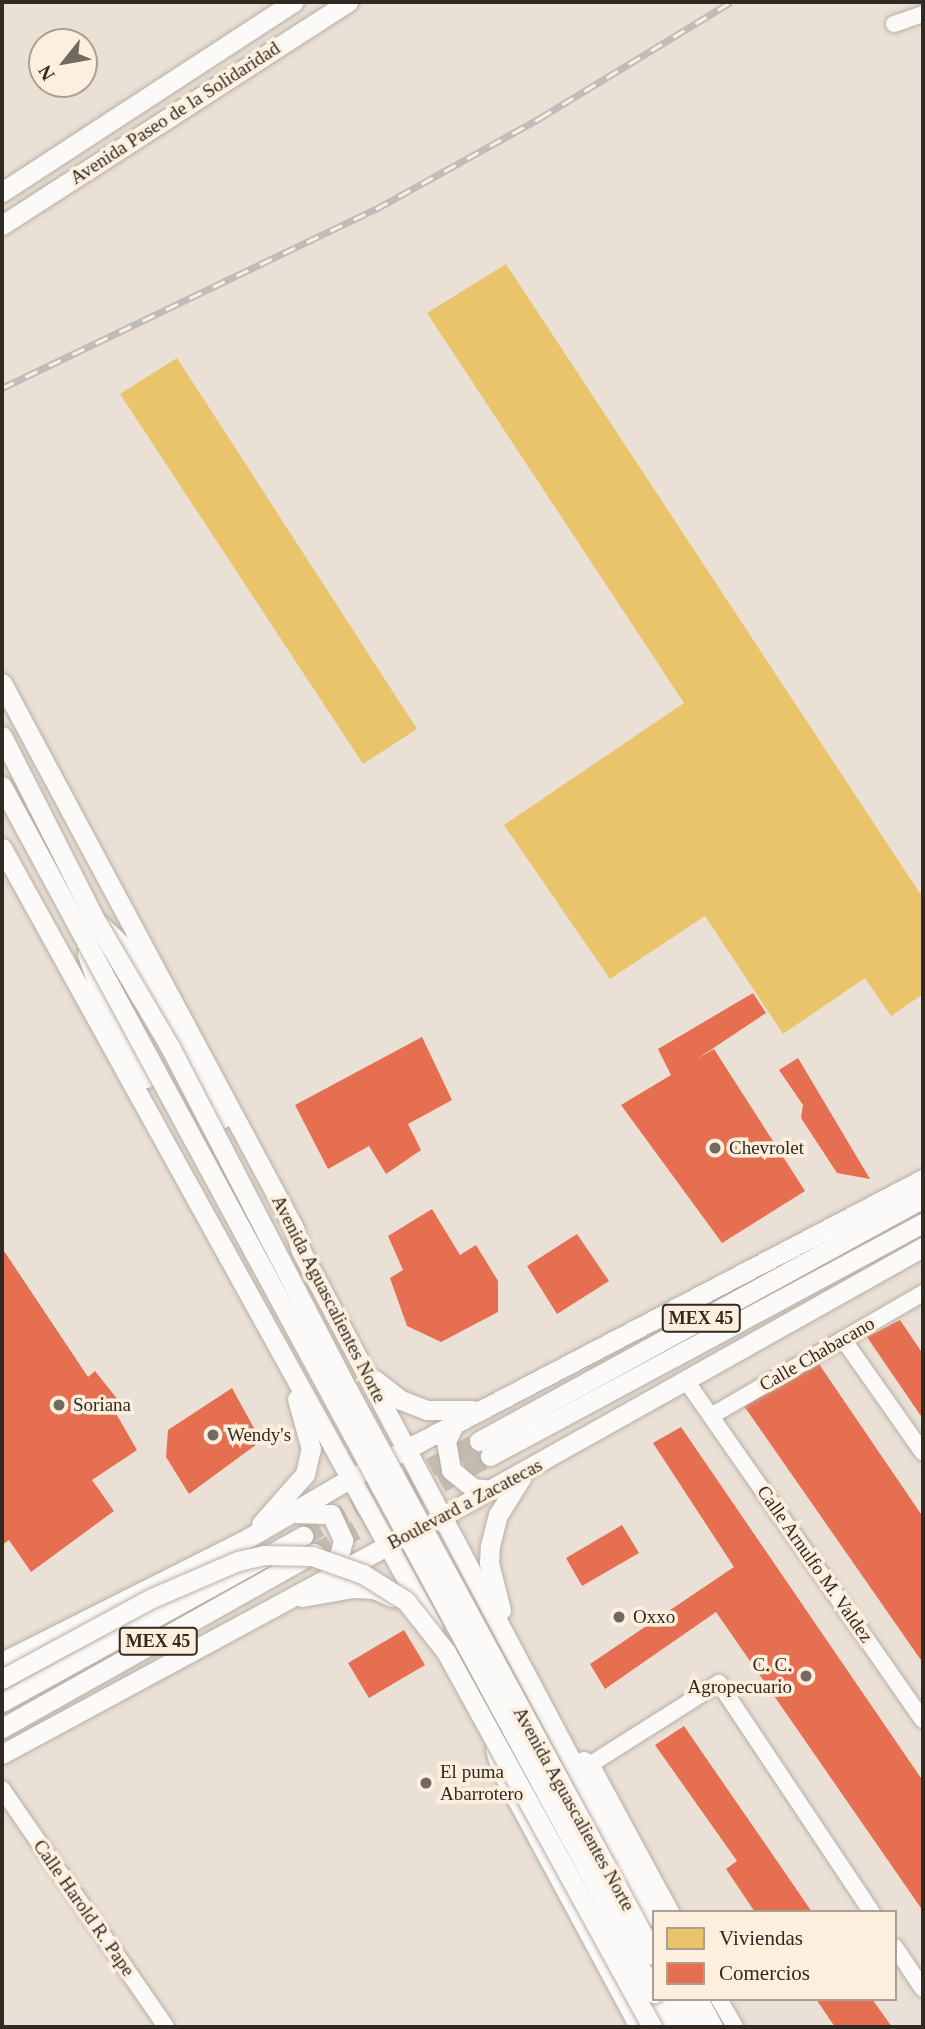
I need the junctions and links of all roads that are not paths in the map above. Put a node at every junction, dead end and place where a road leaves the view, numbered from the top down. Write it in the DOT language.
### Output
graph roads {
  1 [pos="294,2"];
  2 [pos="348,2"];
  3 [pos="923,14"];
  4 [pos="894,24"];
  5 [pos="2,192"];
  6 [pos="2,225"];
  7 [pos="2,683"];
  8 [pos="2,736"];
  9 [pos="2,786"];
  10 [pos="2,848"];
  11 [pos="2,865"];
  12 [pos="97,923"];
  13 [pos="80,933"];
  14 [pos="923,1179"];
  15 [pos="923,1198"];
  16 [pos="200,1204"];
  17 [pos="923,1223"];
  18 [pos="923,1247"];
  19 [pos="301,1251"];
  20 [pos="921,1298"];
  21 [pos="267,1324"];
  22 [pos="843,1339"];
  23 [pos="364,1366"];
  24 [pos="290,1368"];
  25 [pos="687,1382"];
  26 [pos="378,1394"];
  27 [pos="496,1402"];
  28 [pos="709,1412"];
  29 [pos="455,1423"];
  30 [pos="322,1425"];
  31 [pos="407,1449"];
  32 [pos="923,1453"];
  33 [pos="526,1472"];
  34 [pos="351,1478"];
  35 [pos="492,1490"];
  36 [pos="292,1513"];
  37 [pos="443,1516"];
  38 [pos="303,1536"];
  39 [pos="243,1541"];
  40 [pos="388,1545"];
  41 [pos="314,1553"];
  42 [pos="335,1573"];
  43 [pos="287,1600"];
  44 [pos="433,1625"];
  45 [pos="508,1640"];
  46 [pos="2,1662"];
  47 [pos="2,1679"];
  48 [pos="2,1702"];
  49 [pos="923,1718"];
  50 [pos="487,1724"];
  51 [pos="2,1728"];
  52 [pos="564,1748"];
  53 [pos="2,1754"];
  54 [pos="591,1764"];
  55 [pos="2,1790"];
  56 [pos="670,1910"];
  57 [pos="871,1910"];
  58 [pos="652,1912"];
  59 [pos="897,1950"];
  60 [pos="652,1951"];
  61 [pos="652,1989"];
  62 [pos="923,1989"];
  63 [pos="658,2001"];
  64 [pos="679,2001"];
  65 [pos="699,2001"];
  66 [pos="720,2001"];
  67 [pos="166,2027"];
  68 [pos="638,2027"];
  69 [pos="652,2027"];
  70 [pos="672,2027"];
  71 [pos="693,2027"];
  72 [pos="713,2027"];
  73 [pos="734,2027"];
  1 -- 5 [label="main road, Avenida Paseo de la Solidaridad"];
  2 -- 6 [label="main road, Avenida Paseo de la Solidaridad"];
  3 -- 4 [label="street"];
  7 -- 19 [label="main road, Avenida Aguascalientes Norte"];
  8 -- 12 [label="main road, Avenida Aguascalientes Norte, bridge"];
  9 -- 13 [label="main road, Avenida Aguascalientes Norte, bridge"];
  10 -- 16 [label="main road, Avenida Aguascalientes Norte"];
  11 -- 21 [label="main road"];
  12 -- 19 [label="main road"];
  12 -- 60 [label="main road, Avenida Aguascalientes Norte, bridge"];
  13 -- 16 [label="main road, bridge"];
  13 -- 61 [label="main road, Avenida Aguascalientes Norte, bridge"];
  14 -- 27 [label="main road, MEX 45"];
  15 -- 17 [label="main road, Boulevard a Zacatecas / MEX 45"];
  16 -- 21 [label="main road, Avenida Aguascalientes Norte"];
  18 -- 25 [label="main road, Boulevard a Zacatecas / MEX 45"];
  19 -- 23 [label="main road, Avenida Aguascalientes Norte"];
  20 -- 22 [label="street, Calle Chabacano"];
  21 -- 24 [label="main road, Avenida Aguascalientes Norte"];
  22 -- 28 [label="street, Calle Chabacano"];
  22 -- 32 [label="street"];
  23 -- 26 [label="main road, Avenida Aguascalientes Norte"];
  23 -- 27 [label="main road"];
  24 -- 30 [label="main road, Avenida Aguascalientes Norte"];
  24 -- 39 [label="main road"];
  25 -- 28 [label="street, Calle Arnulfo M. Valdez"];
  25 -- 33 [label="main road, Boulevard a Zacatecas / MEX 45"];
  26 -- 30 [label="main road"];
  26 -- 31 [label="main road, Avenida Aguascalientes Norte"];
  27 -- 29 [label="main road, MEX 45"];
  28 -- 49 [label="street, Calle Arnulfo M. Valdez"];
  29 -- 31 [label="main road, MEX 45"];
  29 -- 35 [label="main road"];
  30 -- 34 [label="main road, Avenida Aguascalientes Norte"];
  31 -- 34 [label="main road, MEX 45"];
  31 -- 37 [label="main road, Avenida Aguascalientes Norte"];
  33 -- 35 [label="main road, Boulevard a Zacatecas / MEX 45"];
  33 -- 45 [label="main road"];
  34 -- 36 [label="main road, MEX 45"];
  34 -- 40 [label="main road, Avenida Aguascalientes Norte"];
  35 -- 37 [label="main road, Boulevard a Zacatecas / MEX 45"];
  36 -- 39 [label="main road, MEX 45"];
  36 -- 42 [label="main road"];
  37 -- 40 [label="main road, Boulevard a Zacatecas / MEX 45"];
  37 -- 45 [label="main road, Avenida Aguascalientes Norte"];
  38 -- 48 [label="main road, MEX 45"];
  39 -- 46 [label="main road, MEX 45"];
  40 -- 42 [label="main road, Boulevard a Zacatecas / MEX 45"];
  40 -- 44 [label="main road, Avenida Aguascalientes Norte"];
  41 -- 51 [label="main road, MEX 45"];
  42 -- 43 [label="main road, Boulevard a Zacatecas / MEX 45"];
  43 -- 44 [label="main road"];
  43 -- 53 [label="main road, Boulevard a Zacatecas / MEX 45"];
  44 -- 50 [label="main road, Avenida Aguascalientes Norte"];
  45 -- 52 [label="main road, Avenida Aguascalientes Norte"];
  47 -- 69 [label="main road, bridge"];
  50 -- 68 [label="street"];
  50 -- 69 [label="main road, Avenida Aguascalientes Norte"];
  52 -- 54 [label="street"];
  52 -- 58 [label="main road, Avenida Aguascalientes Norte"];
  54 -- 56 [label="street"];
  54 -- 57 [label="street"];
  55 -- 67 [label="street, Calle Harold R. Pape"];
  59 -- 62 [label="street"];
  63 -- 70 [label="main road"];
  64 -- 71 [label="main road"];
  65 -- 72 [label="main road"];
  66 -- 73 [label="street"];
}
